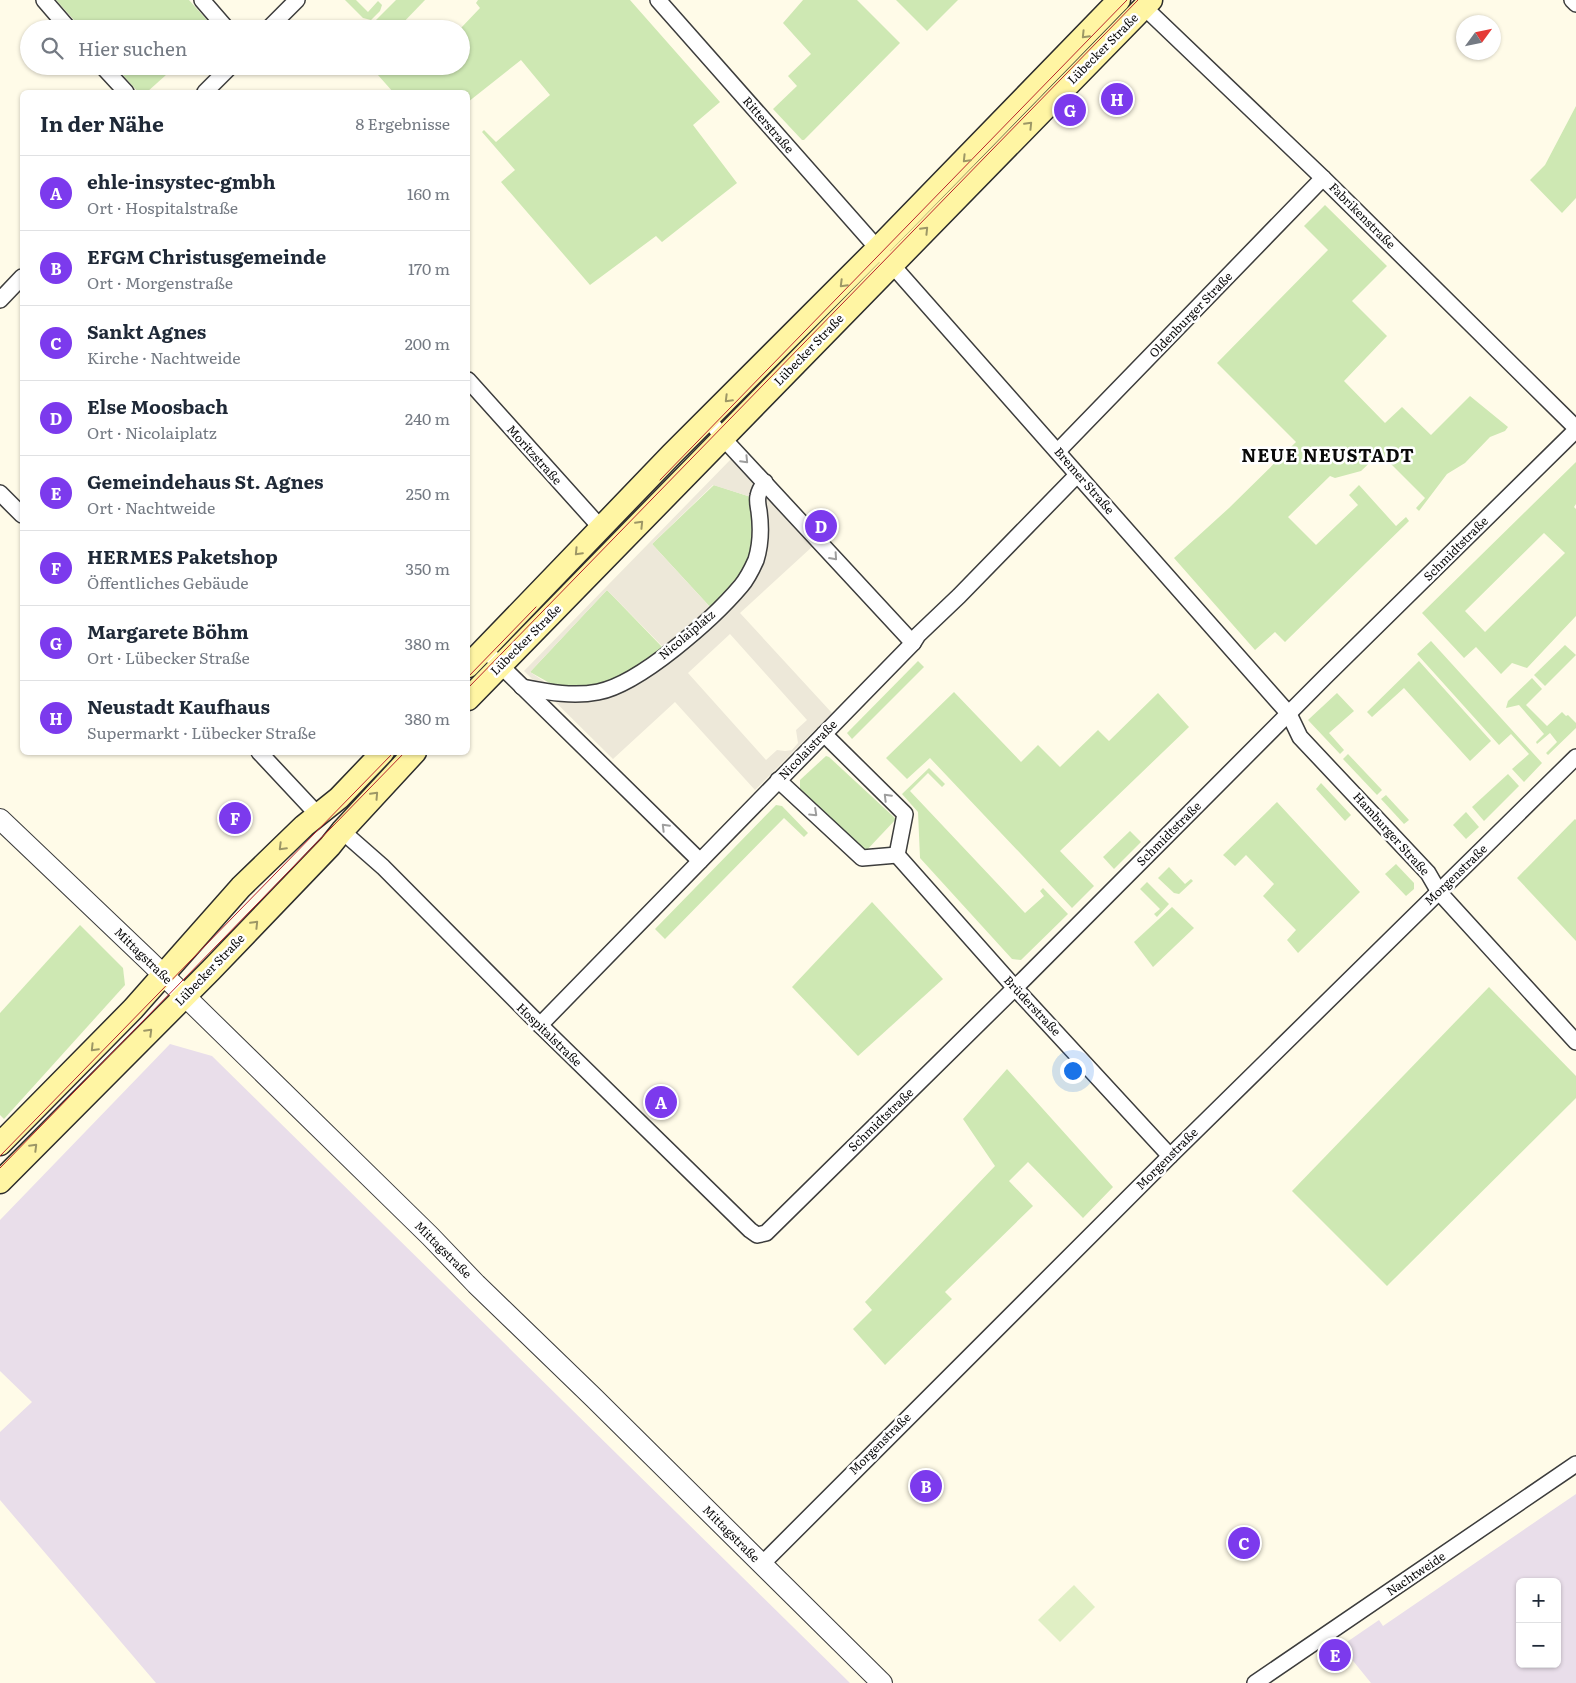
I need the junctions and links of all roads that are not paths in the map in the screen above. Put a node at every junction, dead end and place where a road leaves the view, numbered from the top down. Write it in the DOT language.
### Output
graph roads {
  1 [pos="44,0"];
  2 [pos="202,0"];
  3 [pos="297,0"];
  4 [pos="658,0"];
  5 [pos="1119,0"];
  6 [pos="1148,3"];
  7 [pos="61,20"];
  8 [pos="219,20"];
  9 [pos="277,20"];
  10 [pos="110,75"];
  11 [pos="222,75"];
  12 [pos="124,90"];
  13 [pos="207,90"];
  14 [pos="1323,178"];
  15 [pos="884,257"];
  16 [pos="20,279"];
  17 [pos="0,300"];
  18 [pos="470,382"];
  19 [pos="708,418"];
  20 [pos="1576,429"];
  21 [pos="723,438"];
  22 [pos="1058,451"];
  23 [pos="1077,474"];
  24 [pos="765,482"];
  25 [pos="0,493"];
  26 [pos="20,513"];
  27 [pos="601,528"];
  28 [pos="912,643"];
  29 [pos="484,649"];
  30 [pos="470,664"];
  31 [pos="501,666"];
  32 [pos="522,687"];
  33 [pos="470,697"];
  34 [pos="1289,714"];
  35 [pos="824,734"];
  36 [pos="262,755"];
  37 [pos="380,755"];
  38 [pos="412,755"];
  39 [pos="1576,757"];
  40 [pos="778,780"];
  41 [pos="318,815"];
  42 [pos="0,819"];
  43 [pos="342,831"];
  44 [pos="897,855"];
  45 [pos="700,861"];
  46 [pos="1439,892"];
  47 [pos="163,974"];
  48 [pos="1015,988"];
  49 [pos="184,996"];
  50 [pos="540,1025"];
  51 [pos="1576,1042"];
  52 [pos="0,1144"];
  53 [pos="1170,1156"];
  54 [pos="0,1182"];
  55 [pos="759,1235"];
  56 [pos="1576,1464"];
  57 [pos="762,1564"];
  58 [pos="882,1683"];
  59 [pos="1255,1683"];
  1 -- 7 [label="street"];
  2 -- 8 [label="street"];
  3 -- 9 [label="street"];
  4 -- 15 [label="street, Ritterstraße"];
  5 -- 15 [label="main road, Lübecker Straße, one-way"];
  6 -- 14 [label="street, Fabrikenstraße"];
  15 -- 6 [label="main road, Lübecker Straße, one-way"];
  10 -- 12 [label="street"];
  11 -- 13 [label="street"];
  14 -- 20 [label="street, Fabrikenstraße"];
  14 -- 22 [label="street, Oldenburger Straße"];
  15 -- 19 [label="main road, Lübecker Straße, one-way"];
  15 -- 21 [label="main road, Lübecker Straße"];
  15 -- 22 [label="street, Bremer Straße"];
  16 -- 17 [label="street"];
  18 -- 27 [label="street, Moritzstraße"];
  19 -- 21 [label="street"];
  19 -- 27 [label="main road, Lübecker Straße"];
  20 -- 34 [label="street, Schmidtstraße"];
  21 -- 24 [label="street, one-way"];
  31 -- 21 [label="main road, Lübecker Straße, one-way"];
  22 -- 23 [label="street, Bremer Straße"];
  23 -- 28 [label="street, Nicolaistraße"];
  23 -- 34 [label="street, Bremer Straße"];
  24 -- 28 [label="street, one-way"];
  24 -- 32 [label="street, Nicolaiplatz"];
  25 -- 26 [label="street"];
  27 -- 29 [label="main road, Lübecker Straße, one-way"];
  28 -- 35 [label="street, Nicolaistraße"];
  29 -- 30 [label="main road, Lübecker Straße"];
  29 -- 31 [label="street"];
  31 -- 32 [label="street"];
  31 -- 33 [label="main road, Lübecker Straße"];
  45 -- 32 [label="street, one-way"];
  34 -- 46 [label="street, Hamburger Straße"];
  34 -- 48 [label="street, Schmidtstraße"];
  35 -- 40 [label="street, Nicolaistraße"];
  44 -- 35 [label="street, one-way"];
  36 -- 41 [label="street"];
  37 -- 41 [label="main road"];
  43 -- 38 [label="main road, Lübecker Straße, one-way"];
  39 -- 46 [label="street, Morgenstraße"];
  40 -- 44 [label="street, one-way"];
  40 -- 45 [label="street, Nicolaistraße"];
  41 -- 47 [label="main road, one-way"];
  42 -- 47 [label="street, Mittagstraße"];
  49 -- 43 [label="main road, Lübecker Straße, one-way"];
  43 -- 50 [label="street, Hospitalstraße"];
  44 -- 48 [label="street, Brüderstraße"];
  45 -- 50 [label="street, Nicolaistraße"];
  46 -- 51 [label="street, Hamburger Straße"];
  46 -- 53 [label="street, Morgenstraße"];
  47 -- 49 [label="street, Mittagstraße"];
  47 -- 52 [label="main road, one-way"];
  48 -- 53 [label="street, Brüderstraße"];
  48 -- 55 [label="street, Schmidtstraße"];
  54 -- 49 [label="main road, Lübecker Straße, one-way"];
  49 -- 57 [label="street, Mittagstraße"];
  50 -- 55 [label="street, Hospitalstraße"];
  53 -- 57 [label="street, Morgenstraße"];
  56 -- 59 [label="street, Nachtweide"];
  57 -- 58 [label="street, Mittagstraße"];
}
